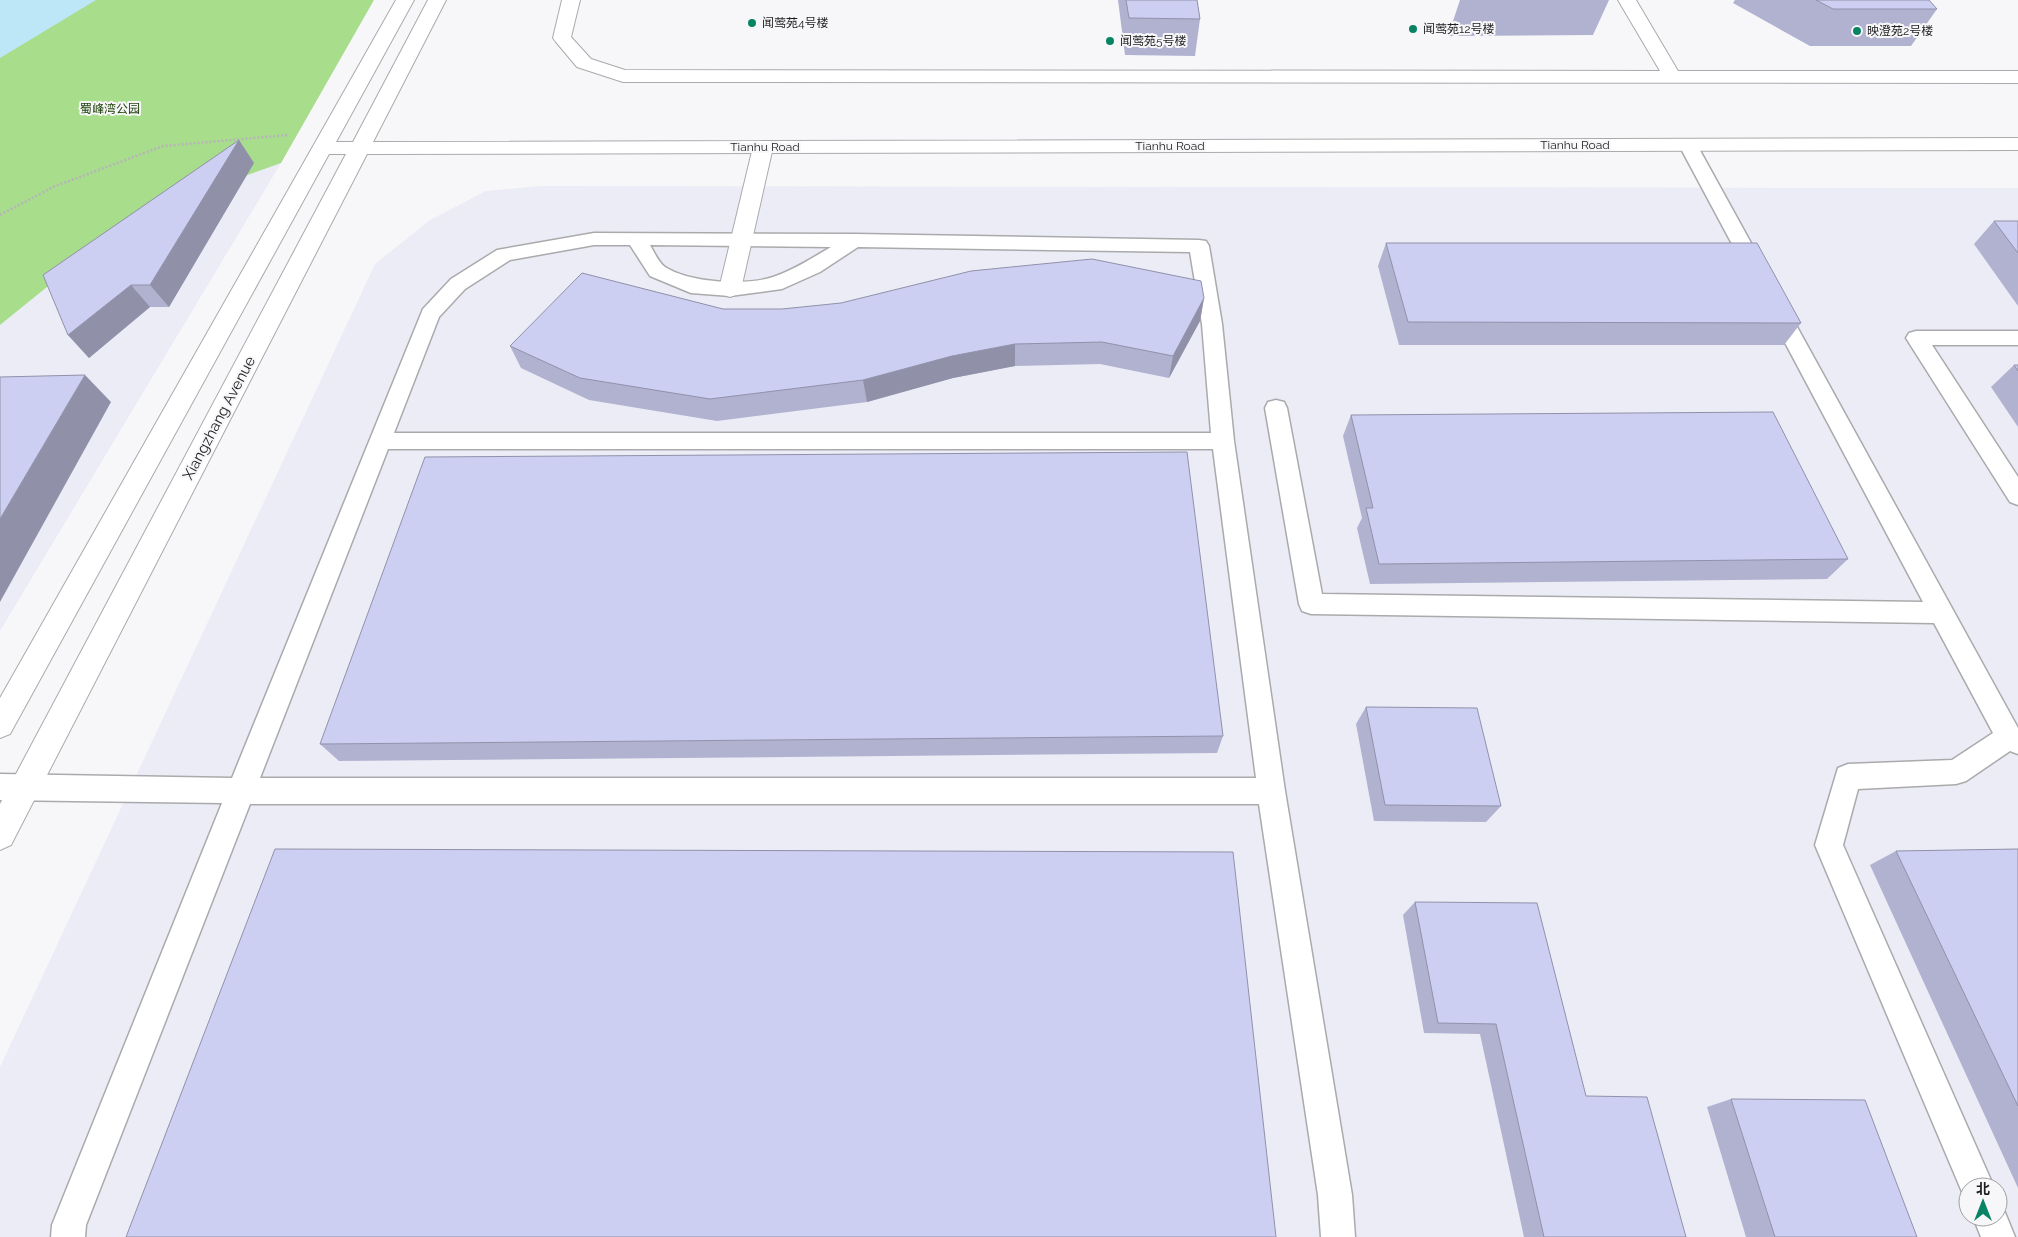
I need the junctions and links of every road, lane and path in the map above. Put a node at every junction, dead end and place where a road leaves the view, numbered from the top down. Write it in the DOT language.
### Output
graph roads {
  1 [pos="404,0"];
  2 [pos="437,0"];
  3 [pos="571,0"];
  4 [pos="1627,0"];
  5 [pos="2018,77"];
  6 [pos="1673,78"];
  7 [pos="327,140"];
  8 [pos="2018,144"];
  9 [pos="1688,145"];
  10 [pos="763,147"];
  11 [pos="360,148"];
  12 [pos="0,215"];
  13 [pos="636,239"];
  14 [pos="742,239"];
  15 [pos="855,240"];
  16 [pos="730,289"];
  17 [pos="2018,338"];
  18 [pos="1276,408"];
  19 [pos="379,441"];
  20 [pos="1223,441"];
  21 [pos="2018,496"];
  22 [pos="1941,613"];
  23 [pos="0,725"];
  24 [pos="2013,739"];
  25 [pos="12,787"];
  26 [pos="239,791"];
  27 [pos="1271,791"];
  28 [pos="1,833"];
  29 [pos="1973,1177"];
  30 [pos="68,1237"];
  31 [pos="1338,1237"];
  1 -- 7 [label="street"];
  2 -- 11 [label="street, Xiangzhang Avenue"];
  3 -- 6 [label="street"];
  4 -- 6 [label="street"];
  5 -- 6 [label="street"];
  7 -- 11 [label="street, Tianhu Road"];
  7 -- 12 [label="path"];
  7 -- 23 [label="street"];
  8 -- 9 [label="street, Tianhu Road"];
  9 -- 10 [label="street, Tianhu Road"];
  9 -- 22 [label="lane"];
  10 -- 11 [label="street, Tianhu Road"];
  10 -- 14 [label="street"];
  11 -- 25 [label="street, Xiangzhang Avenue"];
  13 -- 14 [label="lane"];
  13 -- 16 [label="lane"];
  13 -- 19 [label="lane"];
  14 -- 15 [label="lane"];
  14 -- 16 [label="street"];
  15 -- 16 [label="lane"];
  15 -- 20 [label="lane"];
  17 -- 21 [label="lane"];
  18 -- 22 [label="lane"];
  19 -- 20 [label="lane"];
  19 -- 26 [label="lane"];
  20 -- 27 [label="lane"];
  22 -- 24 [label="lane"];
  24 -- 29 [label="lane"];
  25 -- 26 [label="lane"];
  25 -- 28 [label="street, Xiangzhang Avenue"];
  26 -- 27 [label="lane"];
  26 -- 30 [label="lane"];
  27 -- 31 [label="lane"];
}
